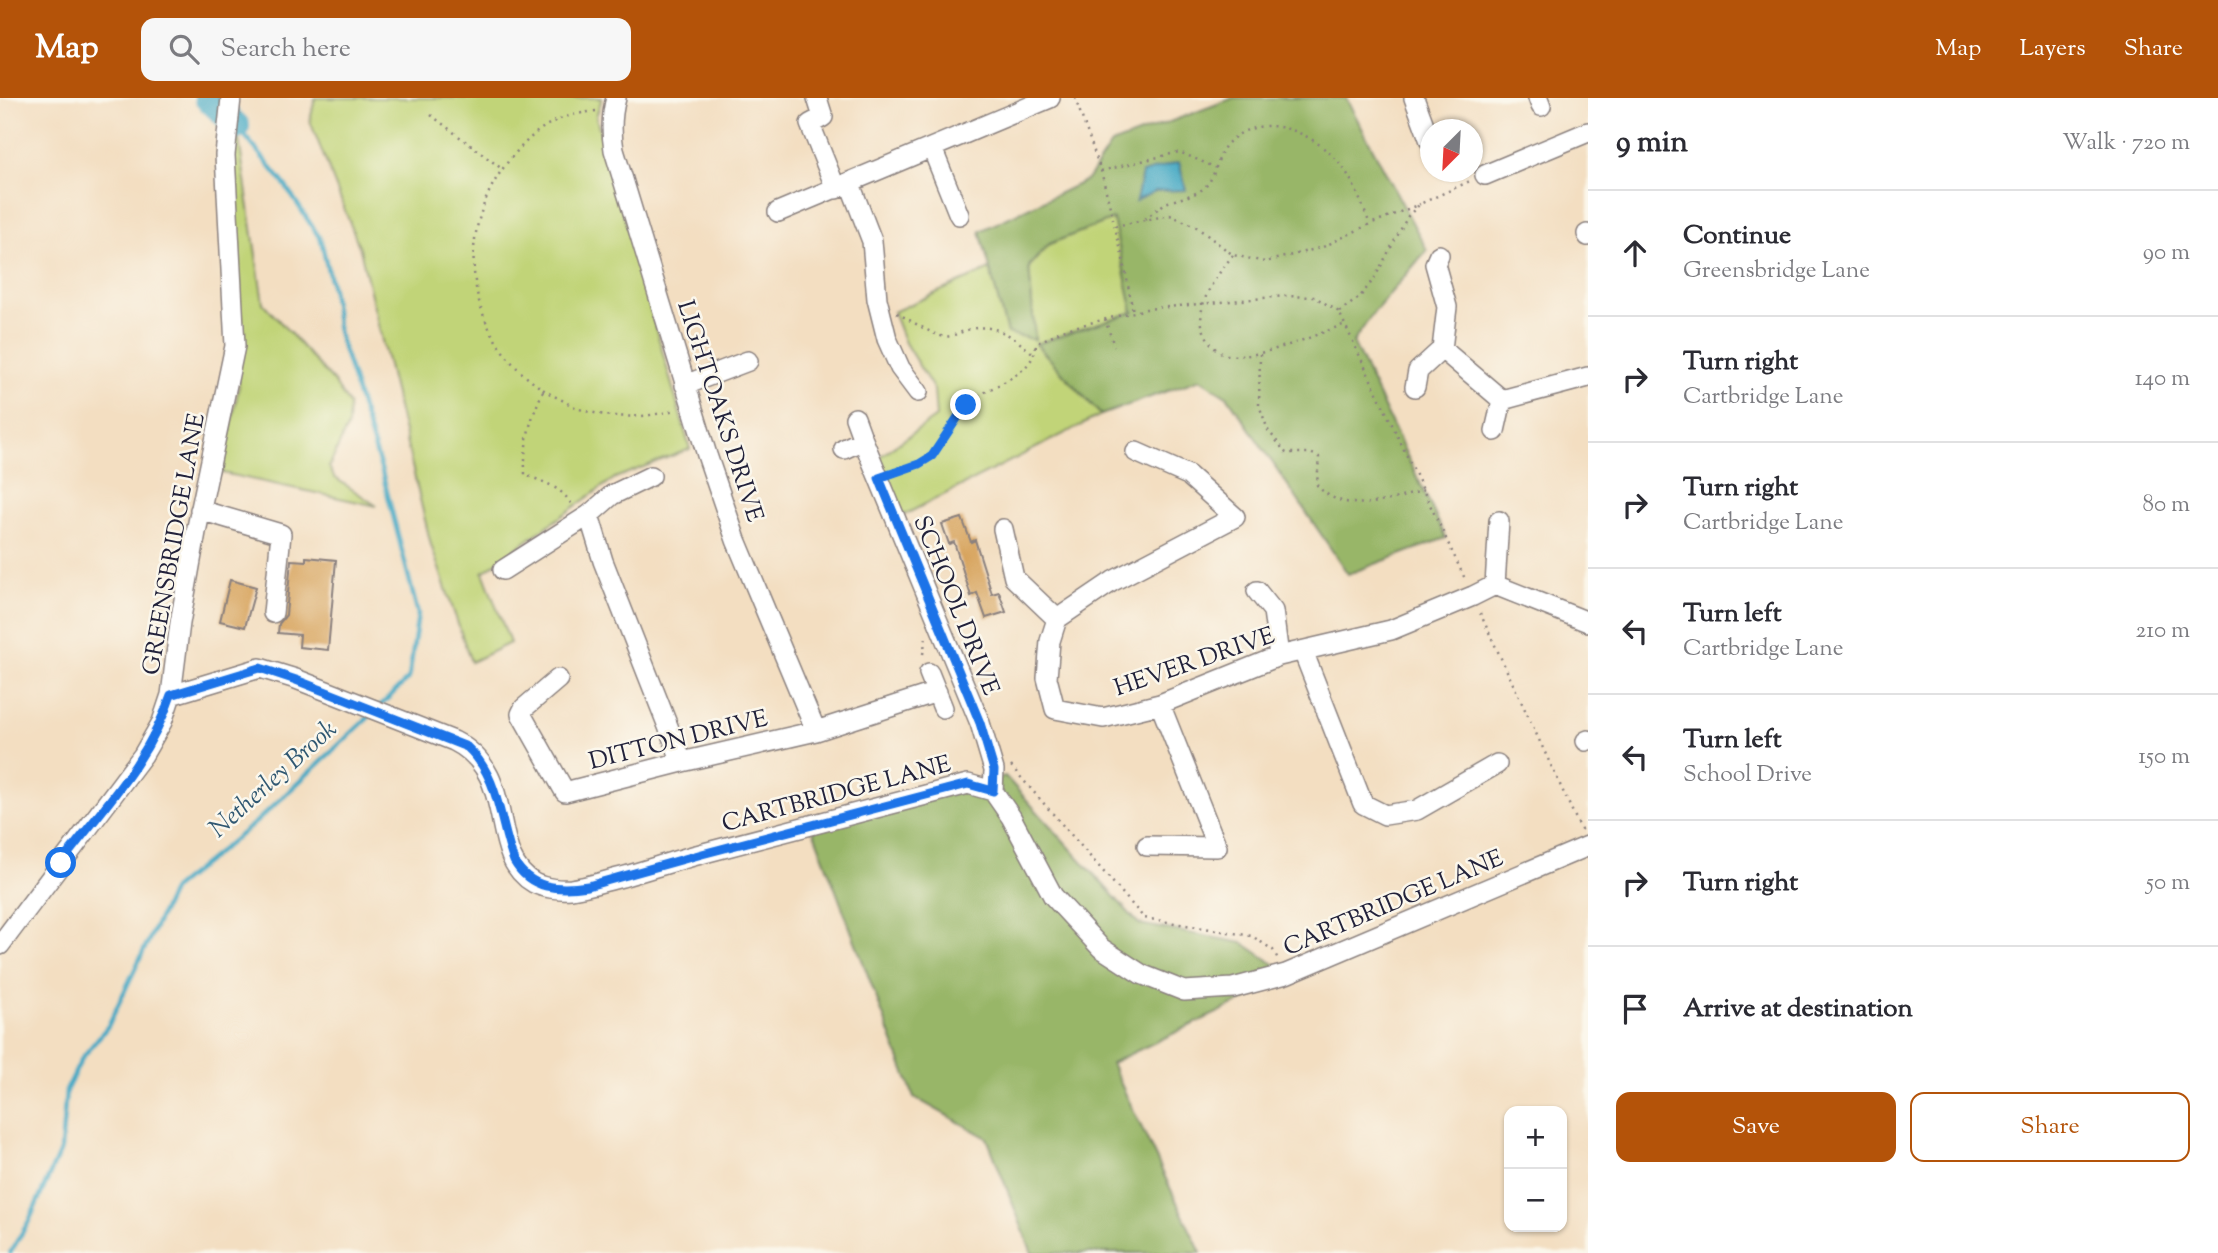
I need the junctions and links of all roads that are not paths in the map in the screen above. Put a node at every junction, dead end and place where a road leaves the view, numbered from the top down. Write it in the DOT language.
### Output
graph roads {
  1 [pos="231,98"];
  2 [pos="817,98"];
  3 [pos="1050,98"];
  4 [pos="1414,98"];
  5 [pos="615,103"];
  6 [pos="1422,119"];
  7 [pos="1588,132"];
  8 [pos="932,148"];
  9 [pos="1485,174"];
  10 [pos="843,186"];
  11 [pos="778,212"];
  12 [pos="960,215"];
  13 [pos="1439,255"];
  14 [pos="1442,349"];
  15 [pos="748,361"];
  16 [pos="1588,377"];
  17 [pos="685,385"];
  18 [pos="1415,387"];
  19 [pos="918,392"];
  20 [pos="1502,400"];
  21 [pos="855,418"];
  22 [pos="1495,431"];
  23 [pos="863,440"];
  24 [pos="844,449"];
  25 [pos="1136,452"];
  26 [pos="651,476"];
  27 [pos="200,510"];
  28 [pos="585,518"];
  29 [pos="1499,521"];
  30 [pos="1003,529"];
  31 [pos="503,570"];
  32 [pos="1494,585"];
  33 [pos="1257,591"];
  34 [pos="273,613"];
  35 [pos="1057,619"];
  36 [pos="1588,622"];
  37 [pos="1303,651"];
  38 [pos="1279,656"];
  39 [pos="929,673"];
  40 [pos="558,679"];
  41 [pos="171,695"];
  42 [pos="1160,704"];
  43 [pos="816,731"];
  44 [pos="682,762"];
  45 [pos="1497,764"];
  46 [pos="993,791"];
  47 [pos="1586,841"];
  48 [pos="1147,846"];
  49 [pos="0,945"];
  1 -- 27 [label="street, GREENSBRIDGE LANE"];
  2 -- 10 [label="street"];
  3 -- 8 [label="street"];
  4 -- 6 [label="street"];
  5 -- 17 [label="street, LIGHTOAKS DRIVE"];
  7 -- 9 [label="street"];
  8 -- 10 [label="street"];
  8 -- 12 [label="street"];
  10 -- 11 [label="street"];
  10 -- 19 [label="street"];
  13 -- 14 [label="street"];
  14 -- 18 [label="street"];
  14 -- 20 [label="street"];
  15 -- 17 [label="street"];
  16 -- 20 [label="street"];
  17 -- 43 [label="street, LIGHTOAKS DRIVE"];
  20 -- 22 [label="street"];
  21 -- 23 [label="street, SCHOOL DRIVE"];
  23 -- 24 [label="street"];
  23 -- 46 [label="street, SCHOOL DRIVE"];
  25 -- 35 [label="street"];
  26 -- 28 [label="street"];
  27 -- 34 [label="street"];
  27 -- 41 [label="street, GREENSBRIDGE LANE"];
  28 -- 31 [label="street"];
  28 -- 44 [label="street"];
  29 -- 32 [label="street"];
  30 -- 35 [label="street"];
  32 -- 36 [label="street"];
  32 -- 37 [label="street, HEVER DRIVE"];
  33 -- 38 [label="street"];
  35 -- 42 [label="street, HEVER DRIVE"];
  37 -- 38 [label="street, HEVER DRIVE"];
  37 -- 45 [label="street"];
  38 -- 42 [label="street, HEVER DRIVE"];
  39 -- 43 [label="street, DITTON DRIVE"];
  40 -- 44 [label="street, DITTON DRIVE"];
  41 -- 46 [label="street, CARTBRIDGE LANE"];
  41 -- 49 [label="street, GREENSBRIDGE LANE"];
  42 -- 48 [label="street"];
  43 -- 44 [label="street, DITTON DRIVE"];
  46 -- 47 [label="street, CARTBRIDGE LANE"];
}
